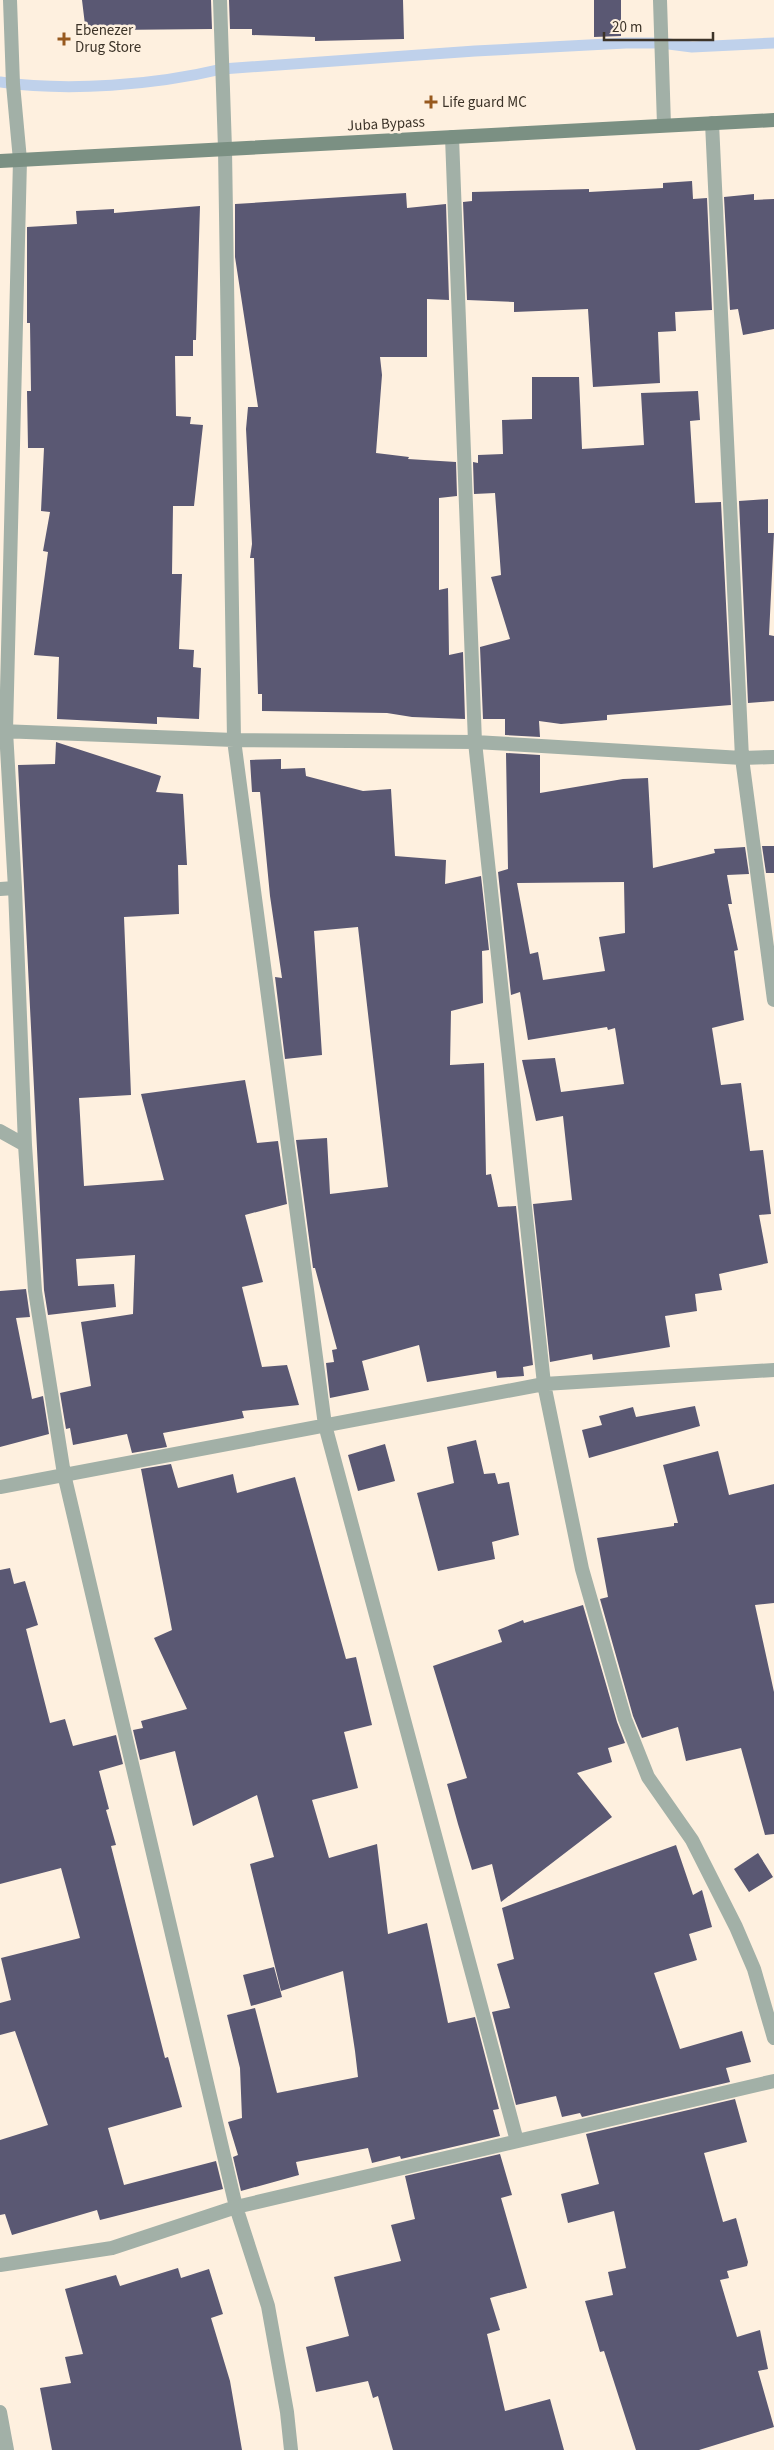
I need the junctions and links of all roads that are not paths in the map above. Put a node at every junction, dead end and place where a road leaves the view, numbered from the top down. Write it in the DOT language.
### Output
graph roads {
  1 [pos="10,0"];
  2 [pos="220,0"];
  3 [pos="660,0"];
  4 [pos="774,120"];
  5 [pos="712,123"];
  6 [pos="664,125"];
  7 [pos="452,137"];
  8 [pos="224,149"];
  9 [pos="20,160"];
  10 [pos="0,161"];
  11 [pos="3,731"];
  12 [pos="234,740"];
  13 [pos="475,742"];
  14 [pos="774,757"];
  15 [pos="742,758"];
  16 [pos="15,888"];
  17 [pos="0,889"];
  18 [pos="774,1000"];
  19 [pos="0,1131"];
  20 [pos="24,1145"];
  21 [pos="774,1370"];
  22 [pos="544,1384"];
  23 [pos="325,1426"];
  24 [pos="64,1474"];
  25 [pos="0,1487"];
  26 [pos="774,2038"];
  27 [pos="774,2082"];
  28 [pos="517,2141"];
  29 [pos="236,2207"];
  30 [pos="0,2265"];
  31 [pos="0,2412"];
  32 [pos="7,2450"];
  33 [pos="291,2450"];
  1 -- 9 [label="street"];
  2 -- 8 [label="street"];
  3 -- 6 [label="street"];
  4 -- 5 [label="main road, Juba Bypass"];
  5 -- 6 [label="main road, Juba Bypass"];
  5 -- 15 [label="street"];
  6 -- 7 [label="main road, Juba Bypass"];
  7 -- 8 [label="main road, Juba Bypass"];
  7 -- 13 [label="street"];
  8 -- 9 [label="main road, Juba Bypass"];
  8 -- 12 [label="street"];
  9 -- 10 [label="main road, Juba Bypass"];
  9 -- 11 [label="street"];
  11 -- 12 [label="street"];
  11 -- 16 [label="street"];
  12 -- 13 [label="street"];
  12 -- 23 [label="street"];
  13 -- 15 [label="street"];
  13 -- 22 [label="street"];
  14 -- 15 [label="street"];
  15 -- 18 [label="street"];
  16 -- 17 [label="street"];
  16 -- 20 [label="street"];
  19 -- 20 [label="street"];
  20 -- 24 [label="street"];
  21 -- 22 [label="street"];
  22 -- 23 [label="street"];
  22 -- 26 [label="street"];
  23 -- 24 [label="street"];
  23 -- 28 [label="street"];
  24 -- 25 [label="street"];
  24 -- 29 [label="street"];
  27 -- 28 [label="street"];
  28 -- 29 [label="street"];
  29 -- 30 [label="street"];
  29 -- 33 [label="street"];
  31 -- 32 [label="street"];
}
